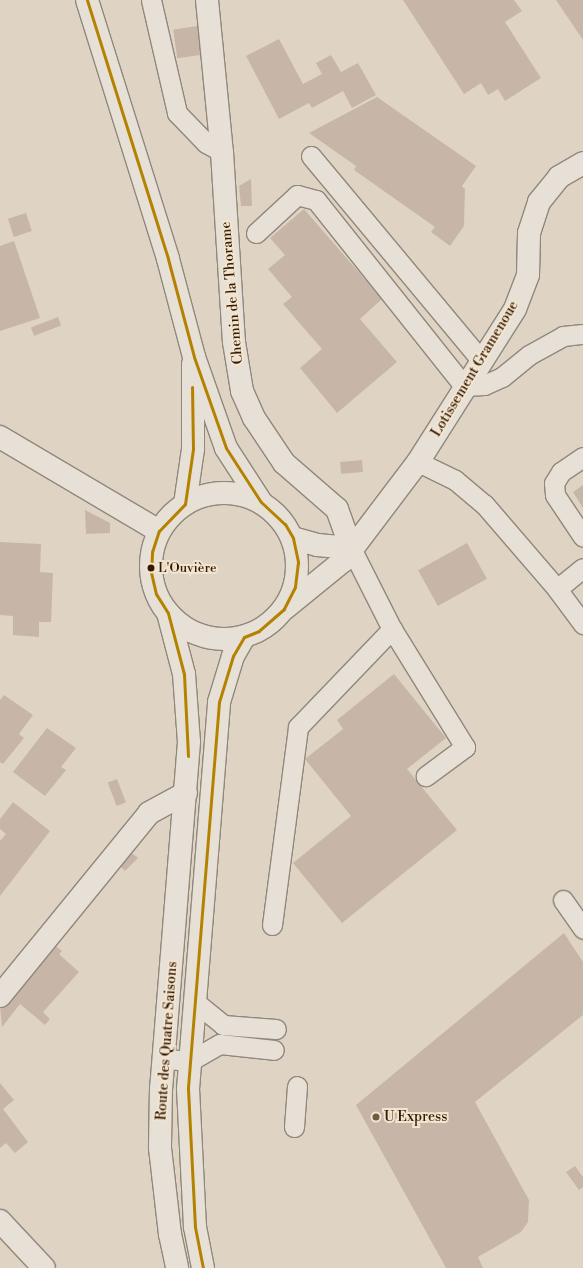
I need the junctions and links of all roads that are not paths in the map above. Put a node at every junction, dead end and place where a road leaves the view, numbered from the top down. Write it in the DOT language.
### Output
graph roads {
  1 [pos="88,0"];
  2 [pos="151,0"];
  3 [pos="207,0"];
  4 [pos="222,152"];
  5 [pos="311,156"];
  6 [pos="583,163"];
  7 [pos="256,233"];
  8 [pos="583,334"];
  9 [pos="194,357"];
  10 [pos="481,360"];
  11 [pos="464,386"];
  12 [pos="0,437"];
  13 [pos="583,456"];
  14 [pos="418,462"];
  15 [pos="261,502"];
  16 [pos="185,504"];
  17 [pos="159,531"];
  18 [pos="583,537"];
  19 [pos="293,538"];
  20 [pos="351,548"];
  21 [pos="583,568"];
  22 [pos="557,589"];
  23 [pos="284,610"];
  24 [pos="168,613"];
  25 [pos="583,624"];
  26 [pos="392,629"];
  27 [pos="244,637"];
  28 [pos="426,776"];
  29 [pos="186,803"];
  30 [pos="563,900"];
  31 [pos="272,925"];
  32 [pos="583,929"];
  33 [pos="0,996"];
  34 [pos="195,1002"];
  35 [pos="276,1029"];
  36 [pos="274,1050"];
  37 [pos="164,1059"];
  38 [pos="190,1061"];
  39 [pos="297,1086"];
  40 [pos="294,1127"];
  41 [pos="0,1221"];
  42 [pos="44,1268"];
  43 [pos="177,1268"];
  44 [pos="203,1268"];
  1 -- 9 [label="main road"];
  2 -- 4 [label="lane"];
  3 -- 4 [label="main road, Chemin de la Thorame"];
  4 -- 20 [label="main road, Chemin de la Thorame"];
  5 -- 10 [label="lane"];
  6 -- 10 [label="main road, Lotissement Gramenoue"];
  7 -- 11 [label="lane"];
  8 -- 11 [label="lane"];
  9 -- 15 [label="main road"];
  9 -- 16 [label="main road"];
  10 -- 11 [label="main road, Lotissement Gramenoue"];
  11 -- 14 [label="main road, Lotissement Gramenoue"];
  12 -- 17 [label="main road"];
  13 -- 18 [label="lane"];
  14 -- 20 [label="main road, Lotissement Gramenoue"];
  14 -- 22 [label="lane"];
  15 -- 16 [label="main road"];
  15 -- 19 [label="main road"];
  16 -- 17 [label="main road"];
  17 -- 24 [label="main road"];
  19 -- 20 [label="main road"];
  19 -- 23 [label="main road"];
  20 -- 23 [label="main road, Lotissement Gramenoue"];
  20 -- 26 [label="lane"];
  21 -- 22 [label="lane"];
  22 -- 25 [label="lane"];
  23 -- 27 [label="main road"];
  24 -- 27 [label="main road"];
  24 -- 29 [label="main road, Route des Quatre Saisons"];
  26 -- 28 [label="lane"];
  26 -- 31 [label="lane"];
  27 -- 34 [label="main road, Route des Quatre Saisons"];
  29 -- 33 [label="main road"];
  29 -- 37 [label="main road, Route des Quatre Saisons"];
  30 -- 32 [label="lane"];
  34 -- 35 [label="lane"];
  34 -- 38 [label="main road, Route des Quatre Saisons"];
  36 -- 38 [label="lane"];
  37 -- 38 [label="lane"];
  37 -- 43 [label="main road, Route des Quatre Saisons"];
  38 -- 44 [label="main road, Route des Quatre Saisons"];
  39 -- 40 [label="lane"];
  41 -- 42 [label="main road"];
}
